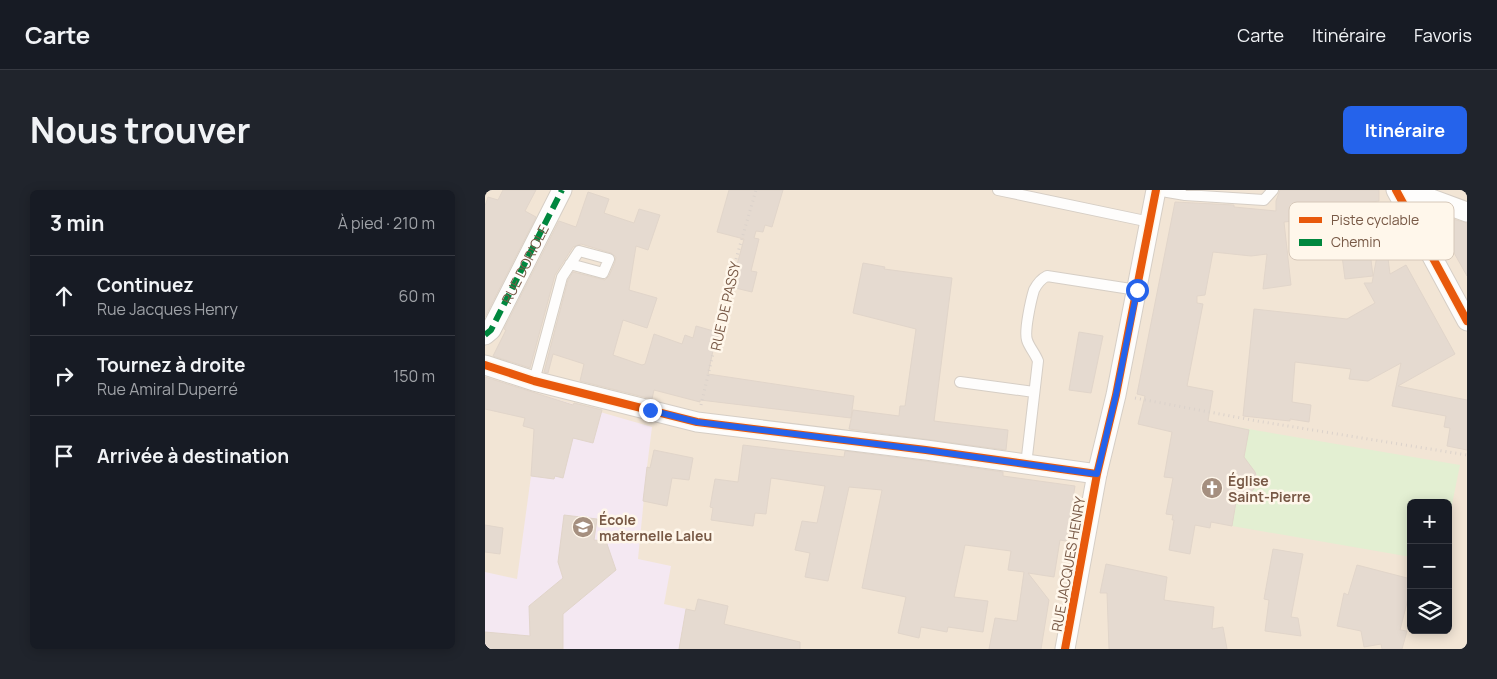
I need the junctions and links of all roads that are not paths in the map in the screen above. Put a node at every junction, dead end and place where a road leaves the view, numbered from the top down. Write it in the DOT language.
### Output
graph roads {
  1 [pos="562,190"];
  2 [pos="998,190"];
  3 [pos="1156,190"];
  4 [pos="1273,190"];
  5 [pos="1396,190"];
  6 [pos="1407,190"];
  7 [pos="1403,202"];
  8 [pos="1440,202"];
  9 [pos="1454,207"];
  10 [pos="1467,212"];
  11 [pos="1150,222"];
  12 [pos="1434,260"];
  13 [pos="571,264"];
  14 [pos="1137,290"];
  15 [pos="1467,321"];
  16 [pos="485,335"];
  17 [pos="485,364"];
  18 [pos="534,381"];
  19 [pos="960,382"];
  20 [pos="1034,392"];
  21 [pos="1026,465"];
  22 [pos="1097,474"];
  23 [pos="1065,649"];
  1 -- 16 [label="street, RUE DORIOLE"];
  2 -- 11 [label="lane"];
  3 -- 4 [label="lane"];
  3 -- 11 [label="street, RUE JACQUES HENRY"];
  5 -- 7 [label="street"];
  6 -- 8 [label="street"];
  9 -- 10 [label="street"];
  11 -- 14 [label="street, RUE JACQUES HENRY"];
  12 -- 15 [label="street"];
  13 -- 18 [label="lane"];
  14 -- 20 [label="lane"];
  14 -- 22 [label="street, RUE JACQUES HENRY"];
  17 -- 18 [label="street"];
  18 -- 21 [label="street"];
  19 -- 20 [label="lane"];
  20 -- 21 [label="lane"];
  21 -- 22 [label="street"];
  22 -- 23 [label="street, RUE JACQUES HENRY"];
}
